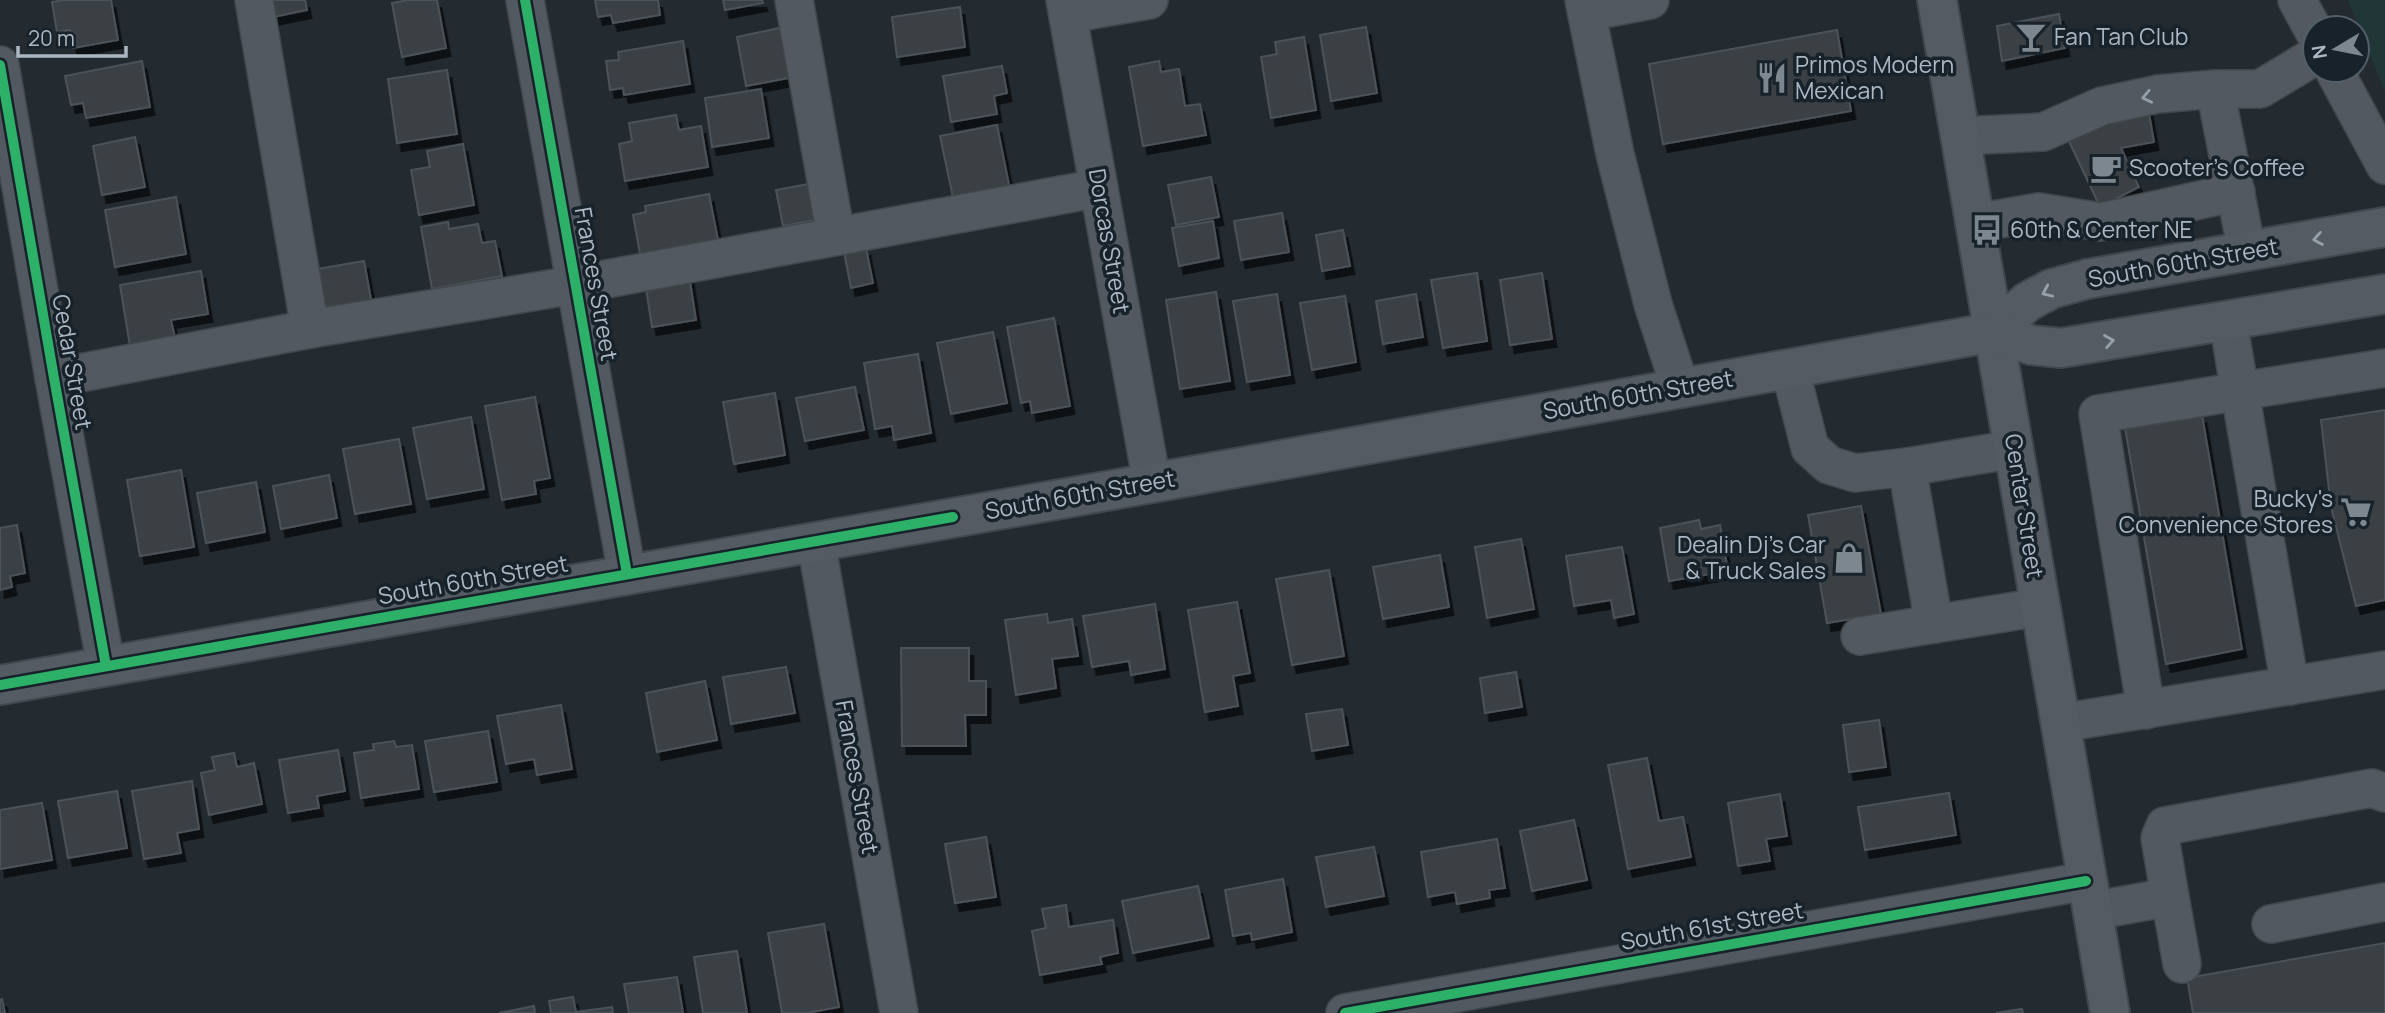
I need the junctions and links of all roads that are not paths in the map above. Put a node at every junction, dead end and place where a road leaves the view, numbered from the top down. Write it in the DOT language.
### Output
graph roads {
  1 [pos="254,0"];
  2 [pos="525,0"];
  3 [pos="794,0"];
  4 [pos="1149,0"];
  5 [pos="1650,0"];
  6 [pos="1937,0"];
  7 [pos="1585,6"];
  8 [pos="1067,7"];
  9 [pos="2301,64"];
  10 [pos="0,65"];
  11 [pos="2342,84"];
  12 [pos="2215,89"];
  13 [pos="1961,136"];
  14 [pos="2385,165"];
  15 [pos="1099,188"];
  16 [pos="2236,192"];
  17 [pos="1976,223"];
  18 [pos="2385,227"];
  19 [pos="836,236"];
  20 [pos="2247,251"];
  21 [pos="574,285"];
  22 [pos="2385,294"];
  23 [pos="2228,321"];
  24 [pos="310,329"];
  25 [pos="1994,332"];
  26 [pos="2385,368"];
  27 [pos="1790,369"];
  28 [pos="54,378"];
  29 [pos="1680,387"];
  30 [pos="2239,391"];
  31 [pos="2014,449"];
  32 [pos="1907,467"];
  33 [pos="1152,483"];
  34 [pos="816,542"];
  35 [pos="627,574"];
  36 [pos="2040,607"];
  37 [pos="1934,624"];
  38 [pos="1860,636"];
  39 [pos="106,666"];
  40 [pos="2385,670"];
  41 [pos="0,685"];
  42 [pos="2290,685"];
  43 [pos="2146,710"];
  44 [pos="2061,723"];
  45 [pos="2385,793"];
  46 [pos="2089,896"];
  47 [pos="2170,897"];
  48 [pos="2385,902"];
  49 [pos="2270,924"];
  50 [pos="2182,964"];
  51 [pos="899,1013"];
  52 [pos="1345,1013"];
  53 [pos="2110,1013"];
  1 -- 24 [label="street"];
  2 -- 21 [label="street, Frances Street"];
  3 -- 19 [label="street"];
  4 -- 8 [label="street"];
  5 -- 7 [label="street"];
  6 -- 13 [label="main road, Center Street"];
  7 -- 29 [label="street"];
  8 -- 15 [label="street, Dorcas Street"];
  9 -- 12 [label="street"];
  10 -- 28 [label="street, Cedar Street"];
  11 -- 14 [label="street"];
  12 -- 13 [label="street, one-way"];
  12 -- 16 [label="street"];
  13 -- 17 [label="main road, Center Street"];
  15 -- 19 [label="street"];
  15 -- 33 [label="street, Dorcas Street"];
  16 -- 17 [label="street"];
  16 -- 20 [label="street"];
  17 -- 25 [label="main road, Center Street"];
  18 -- 20 [label="main road, South 60th Street, one-way"];
  19 -- 21 [label="street"];
  20 -- 25 [label="main road, South 60th Street, one-way"];
  21 -- 24 [label="street"];
  21 -- 35 [label="street, Frances Street"];
  22 -- 23 [label="main road, South 60th Street"];
  25 -- 23 [label="main road, South 60th Street, one-way"];
  23 -- 30 [label="street"];
  24 -- 28 [label="street"];
  25 -- 27 [label="main road, South 60th Street"];
  25 -- 31 [label="main road, Center Street"];
  26 -- 30 [label="street"];
  27 -- 29 [label="main road, South 60th Street"];
  27 -- 32 [label="street"];
  28 -- 39 [label="street, Cedar Street"];
  29 -- 33 [label="main road, South 60th Street"];
  30 -- 42 [label="street"];
  30 -- 43 [label="street"];
  31 -- 32 [label="street"];
  31 -- 36 [label="main road, Center Street"];
  32 -- 37 [label="street"];
  33 -- 34 [label="main road, South 60th Street"];
  34 -- 35 [label="main road, South 60th Street"];
  34 -- 51 [label="street, Frances Street"];
  35 -- 39 [label="main road, South 60th Street"];
  36 -- 37 [label="street"];
  36 -- 44 [label="main road, Center Street"];
  37 -- 38 [label="street"];
  39 -- 41 [label="main road, South 60th Street"];
  40 -- 42 [label="street"];
  42 -- 43 [label="street"];
  43 -- 44 [label="street"];
  44 -- 46 [label="main road, Center Street"];
  45 -- 47 [label="street"];
  46 -- 47 [label="street, South 61st Street"];
  46 -- 52 [label="street, South 61st Street"];
  46 -- 53 [label="main road, Center Street"];
  47 -- 50 [label="street"];
  48 -- 49 [label="street"];
}
